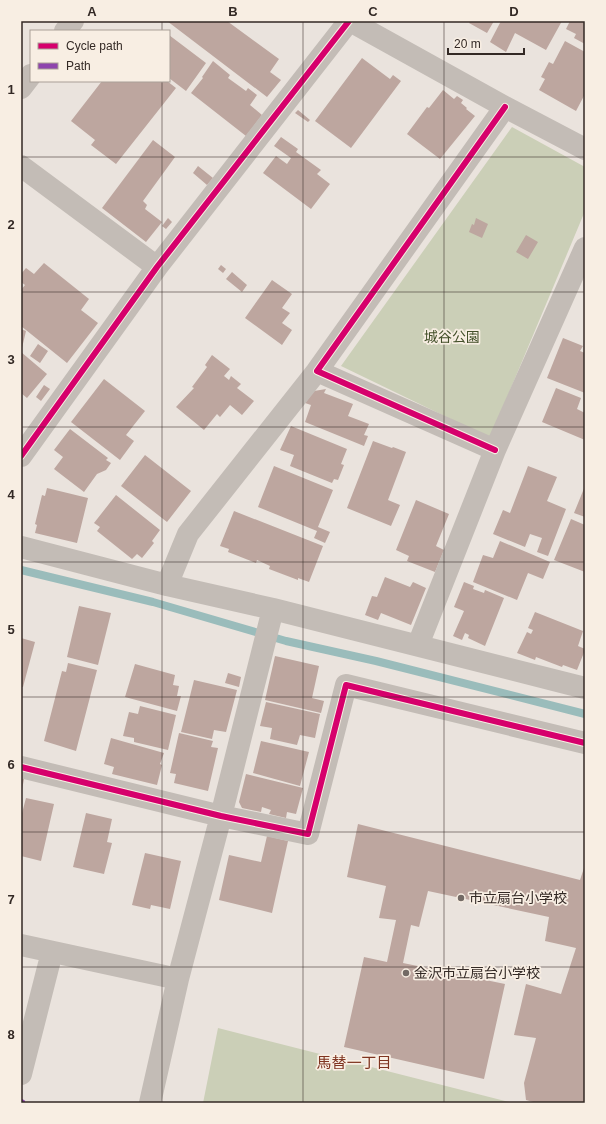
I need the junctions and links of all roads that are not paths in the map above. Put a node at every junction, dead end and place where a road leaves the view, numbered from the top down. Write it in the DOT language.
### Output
graph roads {
  1 [pos="73,21"];
  2 [pos="349,21"];
  3 [pos="66,30"];
  4 [pos="30,76"];
  5 [pos="21,88"];
  6 [pos="505,108"];
  7 [pos="585,149"];
  8 [pos="21,166"];
  9 [pos="585,248"];
  10 [pos="157,267"];
  11 [pos="317,370"];
  12 [pos="495,450"];
  13 [pos="21,456"];
  14 [pos="21,547"];
  15 [pos="167,585"];
  16 [pos="271,616"];
  17 [pos="418,645"];
  18 [pos="585,688"];
  19 [pos="585,743"];
  20 [pos="21,767"];
  21 [pos="221,816"];
  22 [pos="21,945"];
  23 [pos="52,952"];
  24 [pos="178,979"];
  25 [pos="21,1074"];
  26 [pos="150,1103"];
  1 -- 3 [label="street"];
  2 -- 6 [label="street"];
  2 -- 10 [label="street"];
  4 -- 5 [label="street"];
  6 -- 7 [label="street"];
  6 -- 11 [label="street"];
  8 -- 10 [label="street"];
  9 -- 12 [label="street"];
  10 -- 13 [label="street"];
  11 -- 12 [label="street"];
  11 -- 15 [label="street"];
  12 -- 17 [label="street"];
  14 -- 15 [label="street"];
  15 -- 16 [label="street"];
  16 -- 17 [label="street"];
  16 -- 21 [label="street"];
  17 -- 18 [label="street"];
  19 -- 21 [label="street"];
  20 -- 21 [label="street"];
  21 -- 24 [label="street"];
  22 -- 23 [label="street"];
  23 -- 24 [label="street"];
  23 -- 25 [label="street"];
  24 -- 26 [label="street"];
}
